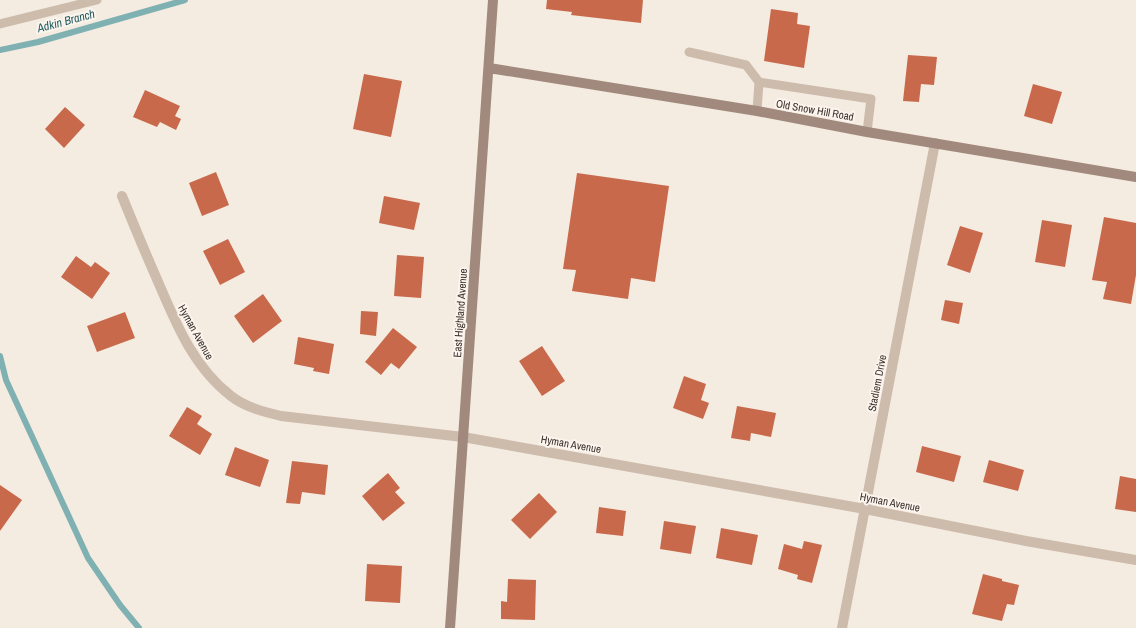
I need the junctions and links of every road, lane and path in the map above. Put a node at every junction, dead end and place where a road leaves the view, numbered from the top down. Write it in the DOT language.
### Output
graph roads {
  1 [pos="97,0"];
  2 [pos="493,0"];
  3 [pos="0,24"];
  4 [pos="689,52"];
  5 [pos="488,68"];
  6 [pos="759,82"];
  7 [pos="757,111"];
  8 [pos="867,132"];
  9 [pos="935,143"];
  10 [pos="1136,177"];
  11 [pos="122,196"];
  12 [pos="463,437"];
  13 [pos="865,509"];
  14 [pos="1136,560"];
  15 [pos="450,628"];
  16 [pos="842,628"];
  1 -- 3 [label="lane"];
  2 -- 5 [label="street, East Highland Avenue"];
  4 -- 6 [label="lane"];
  5 -- 7 [label="street, Old Snow Hill Road"];
  5 -- 12 [label="street, East Highland Avenue"];
  6 -- 7 [label="lane"];
  6 -- 8 [label="lane"];
  7 -- 8 [label="street, Old Snow Hill Road"];
  8 -- 9 [label="street, Old Snow Hill Road"];
  9 -- 10 [label="street, Old Snow Hill Road"];
  9 -- 13 [label="street, Stadiem Drive"];
  11 -- 12 [label="street, Hyman Avenue"];
  12 -- 13 [label="street, Hyman Avenue"];
  12 -- 15 [label="street, East Highland Avenue"];
  13 -- 14 [label="street, Hyman Avenue"];
  13 -- 16 [label="street, Stadiem Drive"];
}
